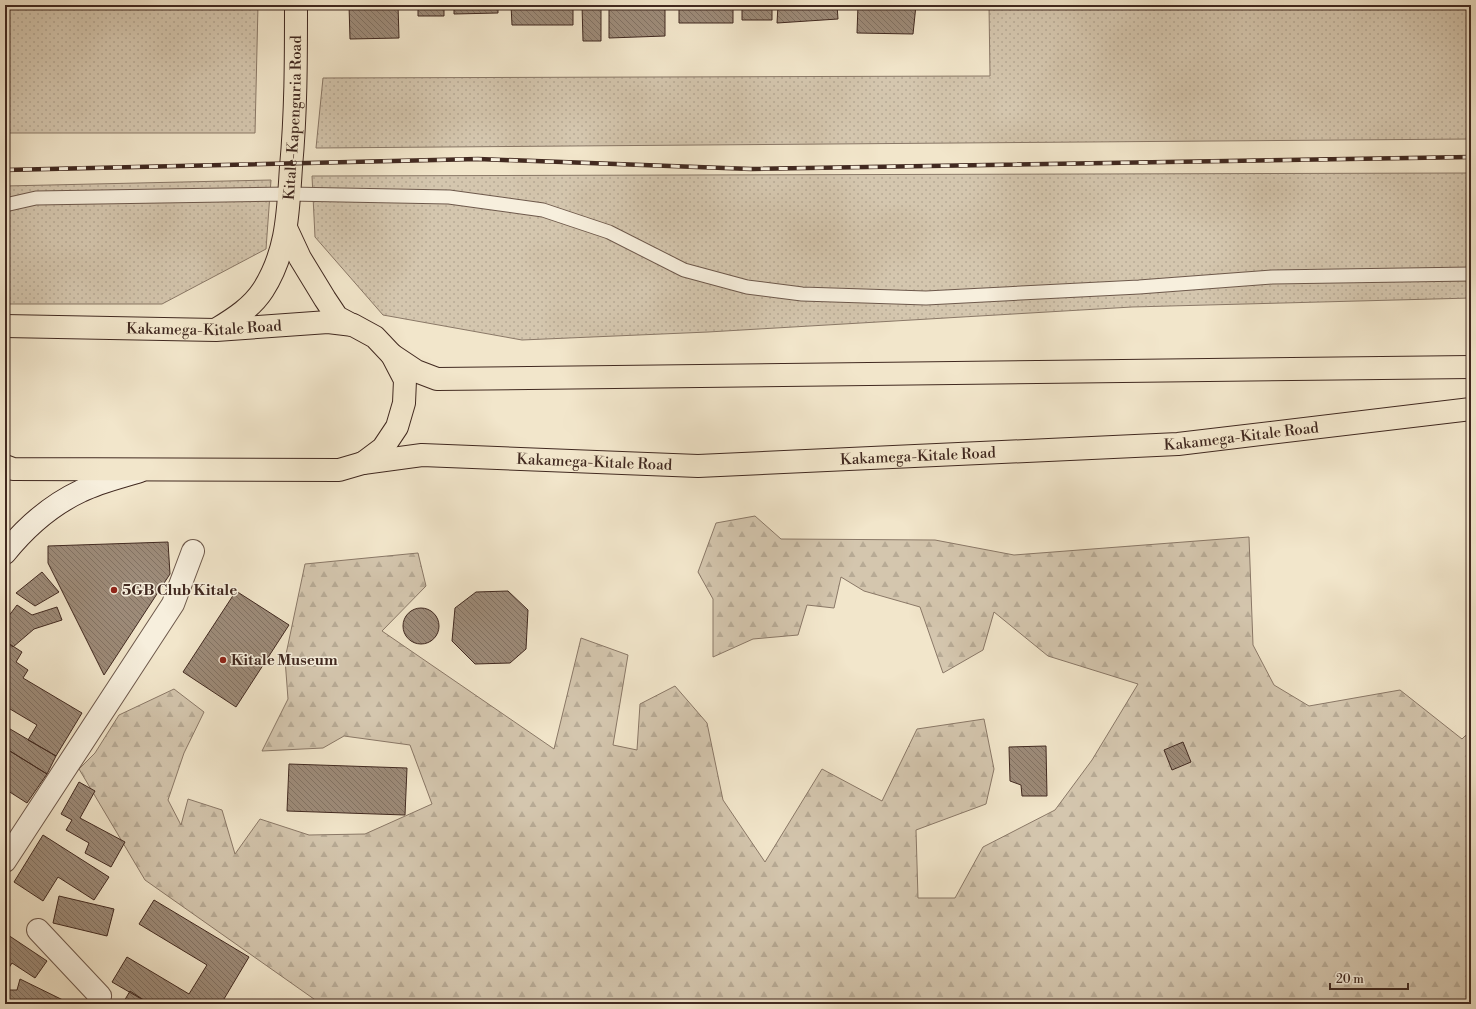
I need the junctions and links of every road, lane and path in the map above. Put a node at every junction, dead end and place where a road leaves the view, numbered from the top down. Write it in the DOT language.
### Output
graph roads {
  1 [pos="296,5"];
  2 [pos="289,194"];
  3 [pos="5,205"];
  4 [pos="287,230"];
  5 [pos="1471,274"];
  6 [pos="353,325"];
  7 [pos="5,326"];
  8 [pos="216,330"];
  9 [pos="392,355"];
  10 [pos="1471,367"];
  11 [pos="1471,409"];
  12 [pos="363,463"];
  13 [pos="5,466"];
  14 [pos="141,470"];
  15 [pos="192,551"];
  16 [pos="5,553"];
  17 [pos="5,861"];
  18 [pos="38,930"];
  19 [pos="97,1004"];
  1 -- 2 [label="highway, Kitale-Kapenguria Road"];
  2 -- 3 [label="lane"];
  2 -- 4 [label="highway, Kitale-Kapenguria Road"];
  2 -- 5 [label="lane"];
  4 -- 6 [label="highway, Kitale-Kapenguria Road"];
  4 -- 8 [label="highway, Kitale-Kapenguria Road"];
  6 -- 8 [label="highway, Kakamega-Kitale Road"];
  6 -- 9 [label="highway, Kakamega-Kitale Road"];
  7 -- 8 [label="highway, Kakamega-Kitale Road"];
  9 -- 10 [label="highway, Kakamega-Kitale Road"];
  9 -- 12 [label="highway, Kakamega-Kitale Road"];
  11 -- 12 [label="highway, Kakamega-Kitale Road"];
  12 -- 14 [label="highway, Kakamega-Kitale Road"];
  13 -- 14 [label="highway, Kakamega-Kitale Road"];
  14 -- 16 [label="street"];
  15 -- 17 [label="street"];
  18 -- 19 [label="street"];
}
